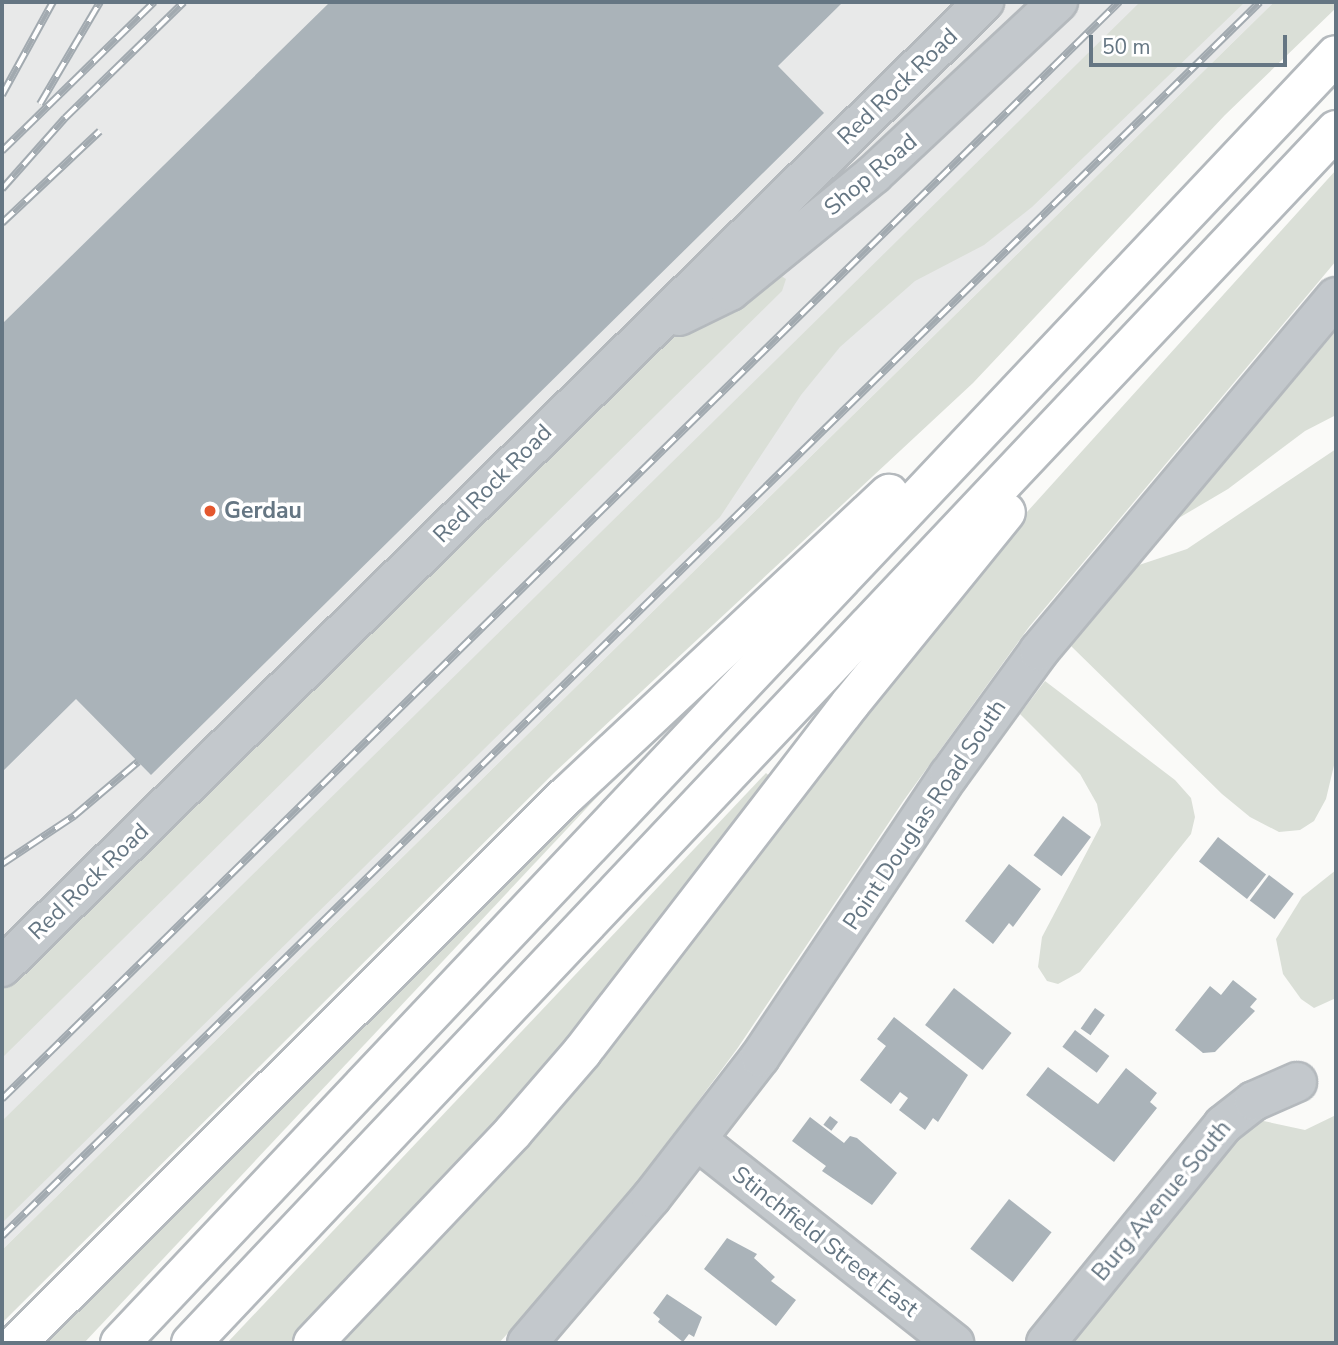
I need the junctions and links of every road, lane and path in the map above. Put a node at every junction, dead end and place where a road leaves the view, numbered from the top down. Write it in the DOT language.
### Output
graph roads {
  1 [pos="984,2"];
  2 [pos="1058,2"];
  3 [pos="1336,55"];
  4 [pos="1336,130"];
  5 [pos="1166,234"];
  6 [pos="1211,263"];
  7 [pos="1336,297"];
  8 [pos="663,317"];
  9 [pos="2,967"];
  10 [pos="1297,1083"];
  11 [pos="697,1140"];
  12 [pos="17,1343"];
  13 [pos="120,1343"];
  14 [pos="191,1343"];
  15 [pos="313,1343"];
  16 [pos="527,1343"];
  17 [pos="954,1343"];
  18 [pos="1046,1343"];
  1 -- 8 [label="street, Red Rock Road"];
  2 -- 8 [label="street, Shop Road"];
  3 -- 5 [label="highway"];
  4 -- 6 [label="highway"];
  5 -- 12 [label="highway"];
  5 -- 13 [label="highway"];
  6 -- 14 [label="highway"];
  6 -- 15 [label="highway"];
  7 -- 11 [label="street, Point Douglas Road South"];
  8 -- 9 [label="street, Red Rock Road"];
  10 -- 18 [label="street, Burg Avenue South"];
  11 -- 16 [label="street, Point Douglas Road South"];
  11 -- 17 [label="street, Stinchfield Street East"];
}
